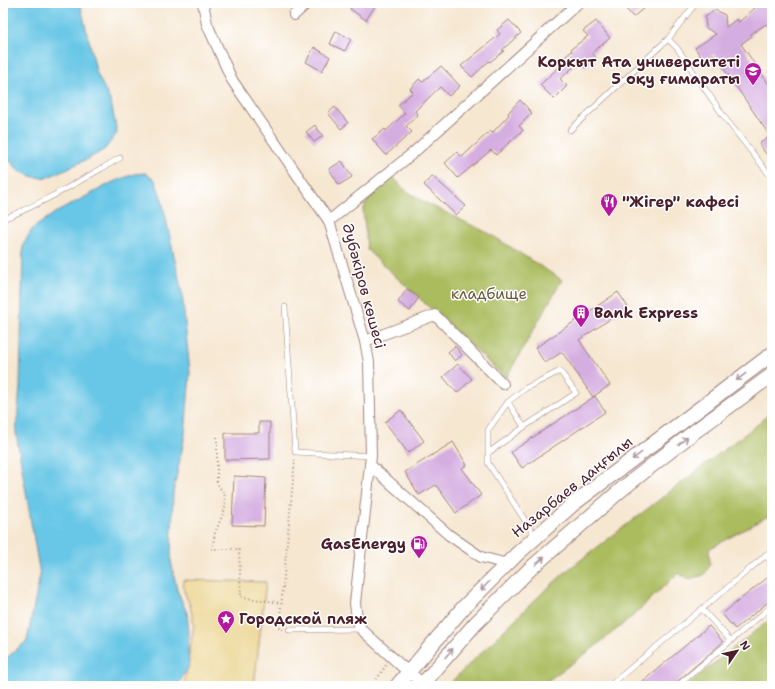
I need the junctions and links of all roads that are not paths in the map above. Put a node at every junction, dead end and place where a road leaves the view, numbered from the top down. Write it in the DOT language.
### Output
graph roads {
  1 [pos="203,3"];
  2 [pos="307,3"];
  3 [pos="578,3"];
  4 [pos="696,3"];
  5 [pos="294,15"];
  6 [pos="668,39"];
  7 [pos="570,130"];
  8 [pos="120,158"];
  9 [pos="772,178"];
  10 [pos="3,219"];
  11 [pos="330,221"];
  12 [pos="285,307"];
  13 [pos="365,341"];
  14 [pos="772,354"];
  15 [pos="772,375"];
  16 [pos="503,384"];
  17 [pos="508,402"];
  18 [pos="524,427"];
  19 [pos="488,453"];
  20 [pos="370,460"];
  21 [pos="536,537"];
  22 [pos="772,550"];
  23 [pos="765,555"];
  24 [pos="772,563"];
  25 [pos="507,564"];
  26 [pos="772,606"];
  27 [pos="702,609"];
  28 [pos="361,629"];
  29 [pos="289,630"];
  30 [pos="731,641"];
  31 [pos="408,672"];
  32 [pos="424,685"];
  33 [pos="397,686"];
  34 [pos="614,686"];
  35 [pos="678,686"];
  1 -- 11 [label="street"];
  2 -- 5 [label="street"];
  3 -- 11 [label="street, Әубәкіров көшесі"];
  4 -- 6 [label="lane"];
  6 -- 7 [label="lane"];
  6 -- 9 [label="lane"];
  8 -- 10 [label="lane"];
  11 -- 13 [label="street, Әубәкіров көшесі"];
  12 -- 20 [label="lane"];
  13 -- 16 [label="street"];
  13 -- 20 [label="street, Әубәкіров көшесі"];
  14 -- 21 [label="main road, Назарбаев даңғылы, one-way"];
  32 -- 15 [label="main road, one-way"];
  17 -- 18 [label="lane"];
  17 -- 18 [label="lane"];
  17 -- 19 [label="lane"];
  18 -- 19 [label="lane"];
  19 -- 21 [label="lane"];
  20 -- 25 [label="street"];
  20 -- 28 [label="street, Әубәкіров көшесі"];
  21 -- 25 [label="main road, Назарбаев даңғылы"];
  22 -- 23 [label="lane"];
  23 -- 24 [label="lane"];
  23 -- 27 [label="lane"];
  25 -- 31 [label="main road, Назарбаев даңғылы, one-way"];
  26 -- 30 [label="lane"];
  27 -- 30 [label="lane"];
  27 -- 34 [label="lane"];
  28 -- 29 [label="lane"];
  28 -- 31 [label="street"];
  30 -- 35 [label="lane"];
  31 -- 32 [label="street"];
  31 -- 33 [label="main road, Назарбаев даңғылы"];
}
